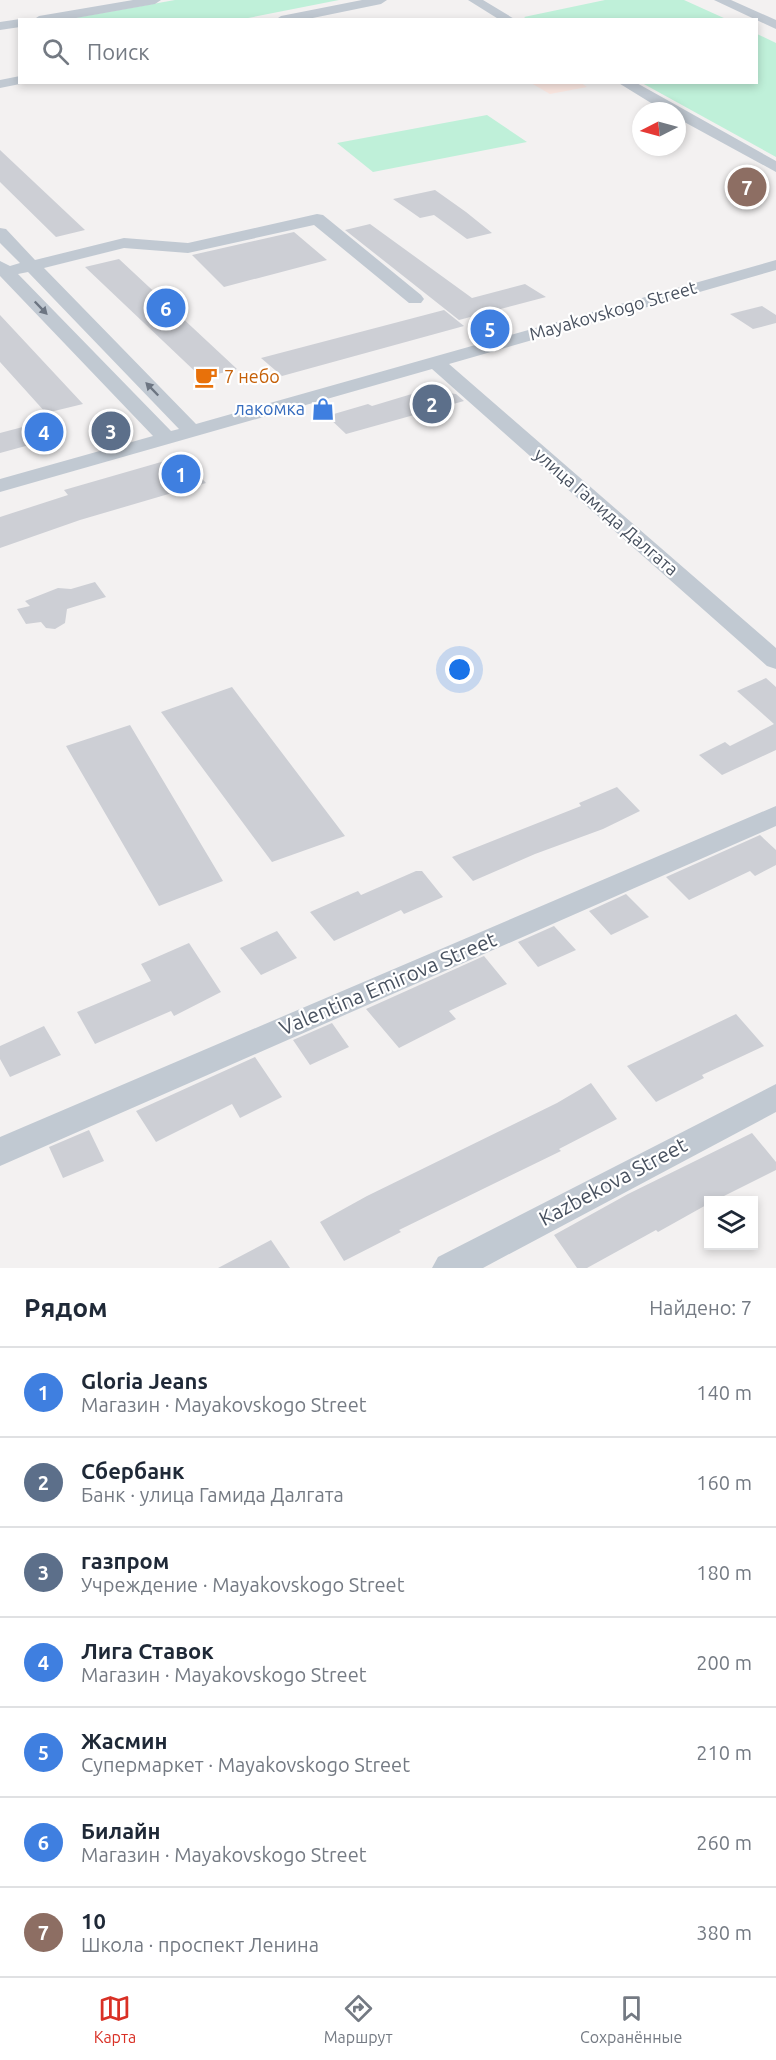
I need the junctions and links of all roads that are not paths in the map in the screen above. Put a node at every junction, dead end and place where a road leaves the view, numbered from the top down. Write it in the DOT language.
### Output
graph roads {
  1 [pos="155,0"];
  2 [pos="381,0"];
  3 [pos="474,0"];
  4 [pos="716,2"];
  5 [pos="776,9"];
  6 [pos="51,18"];
  7 [pos="290,18"];
  8 [pos="506,18"];
  9 [pos="751,18"];
  10 [pos="758,21"];
  11 [pos="18,23"];
  12 [pos="0,26"];
  13 [pos="776,35"];
  14 [pos="18,80"];
  15 [pos="0,84"];
  16 [pos="628,84"];
  17 [pos="660,102"];
  18 [pos="686,117"];
  19 [pos="776,167"];
  20 [pos="0,233"];
  21 [pos="776,265"];
  22 [pos="32,266"];
  23 [pos="3,269"];
  24 [pos="415,298"];
  25 [pos="435,362"];
  26 [pos="192,431"];
  27 [pos="167,439"];
  28 [pos="0,486"];
  29 [pos="776,661"];
  30 [pos="776,815"];
  31 [pos="776,1096"];
  32 [pos="0,1152"];
  33 [pos="450,1268"];
  1 -- 6 [label="street"];
  2 -- 7 [label="street"];
  3 -- 8 [label="street"];
  4 -- 9 [label="street"];
  5 -- 10 [label="street"];
  10 -- 13 [label="street"];
  11 -- 12 [label="street"];
  14 -- 15 [label="street"];
  16 -- 17 [label="street"];
  18 -- 19 [label="street"];
  20 -- 22 [label="street"];
  21 -- 25 [label="street, Mayakovskogo Street"];
  22 -- 23 [label="street"];
  22 -- 24 [label="street"];
  26 -- 22 [label="street, one-way"];
  23 -- 27 [label="street, one-way"];
  25 -- 26 [label="street, Mayakovskogo Street"];
  25 -- 29 [label="street, улица Гамида Далгата"];
  26 -- 27 [label="street, Mayakovskogo Street"];
  27 -- 28 [label="street, Mayakovskogo Street"];
  30 -- 32 [label="street, Valentina Emirova Street"];
  31 -- 33 [label="street, Kazbekova Street"];
}
